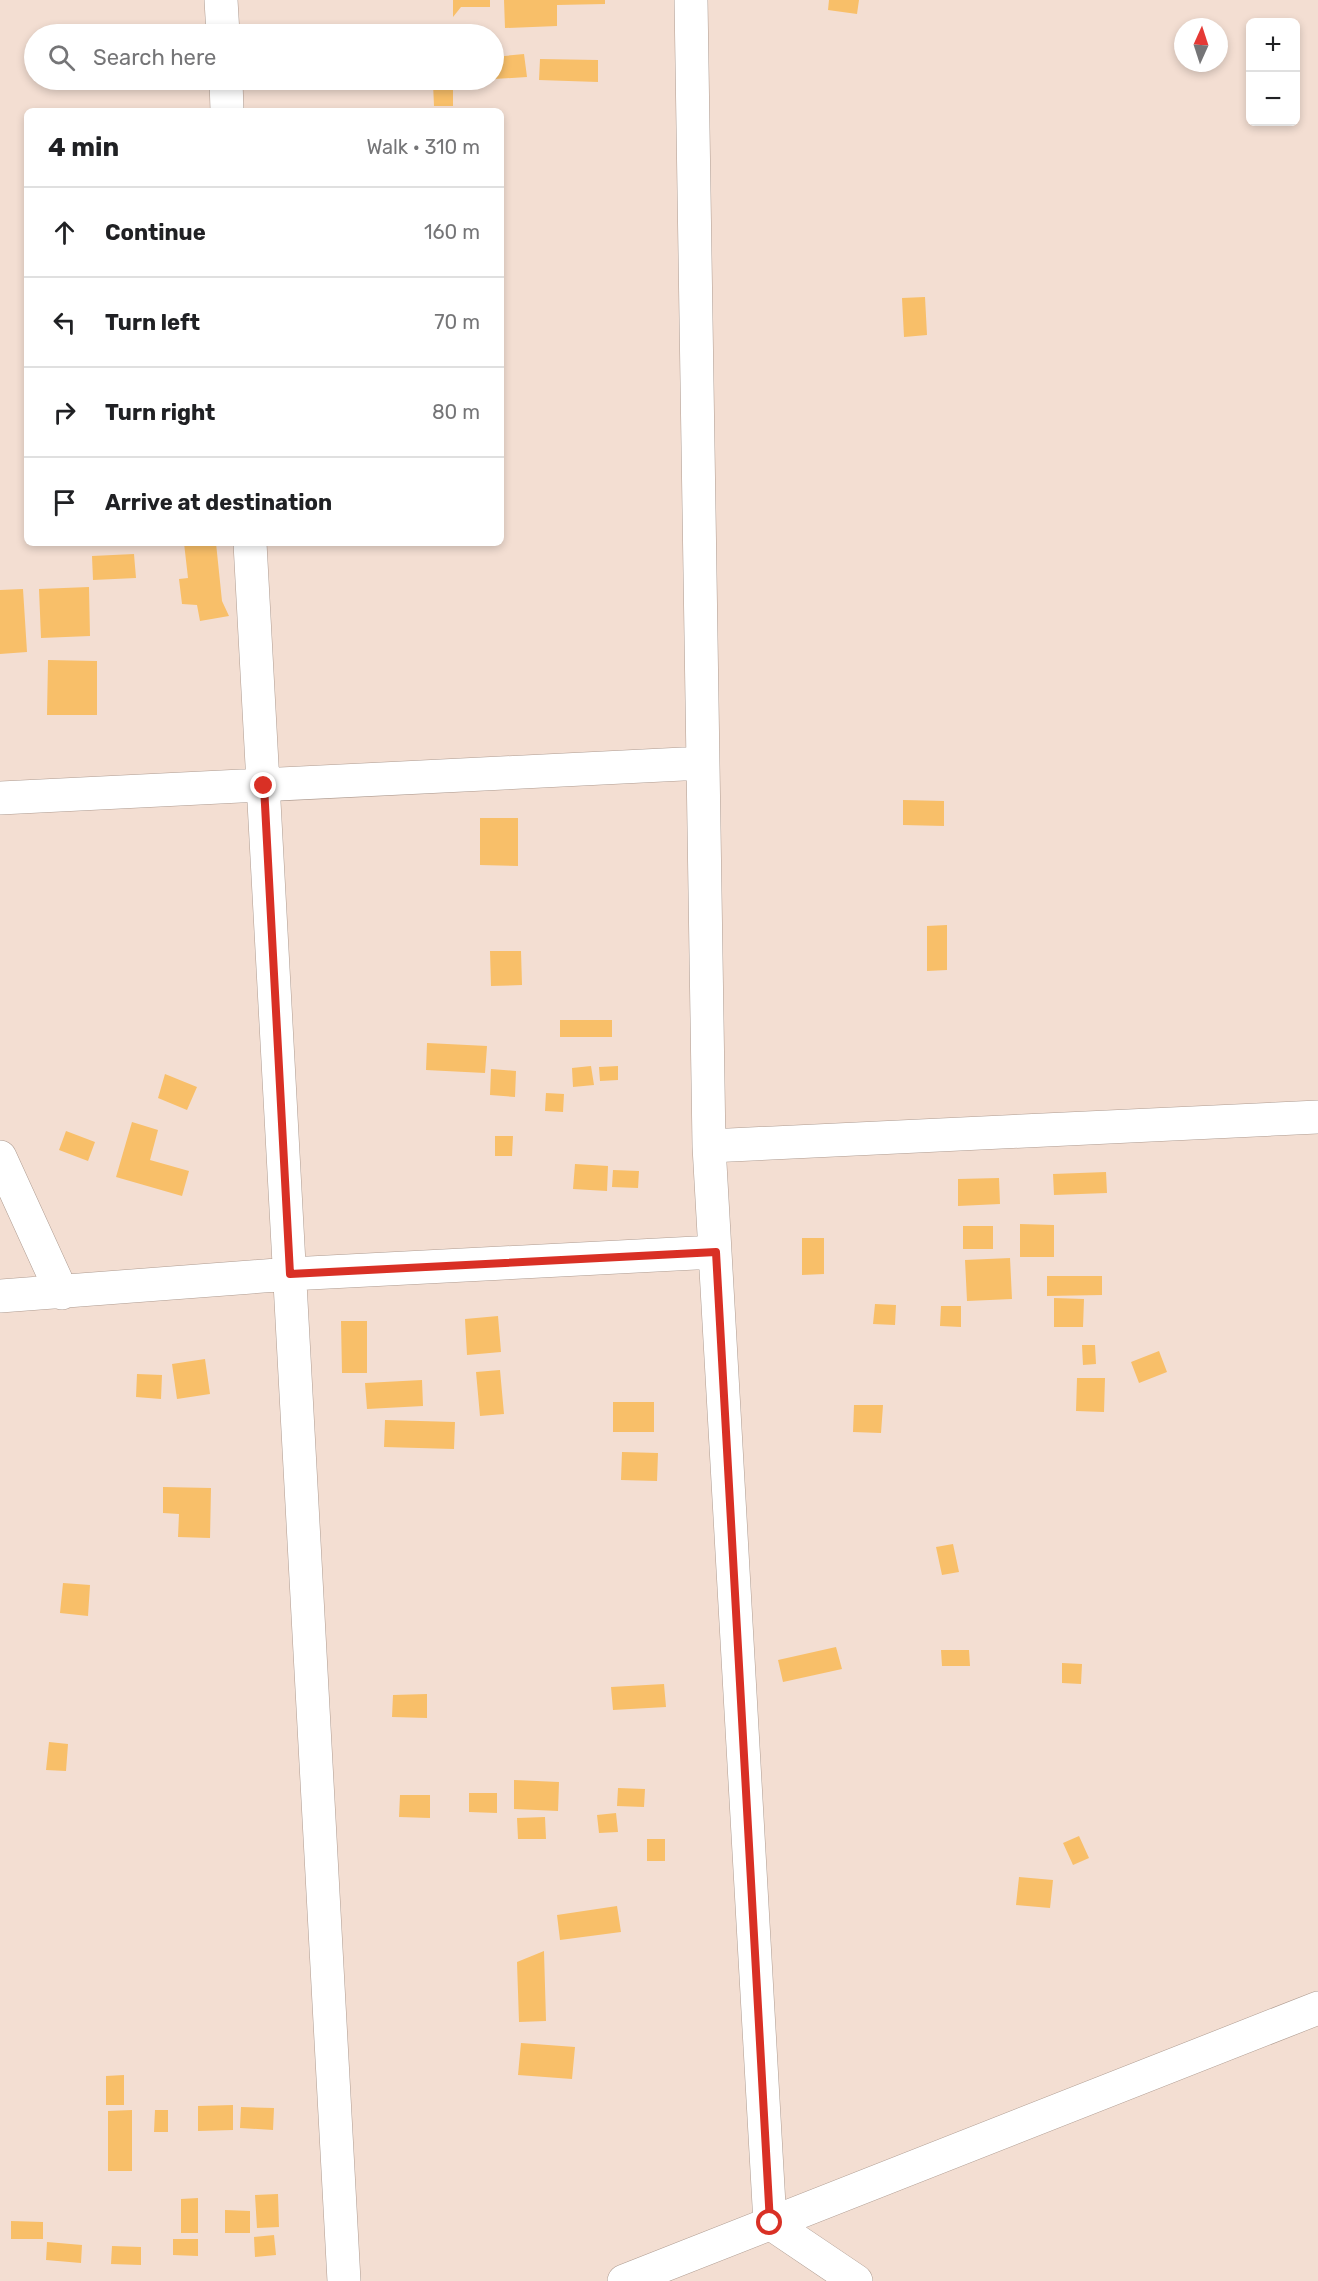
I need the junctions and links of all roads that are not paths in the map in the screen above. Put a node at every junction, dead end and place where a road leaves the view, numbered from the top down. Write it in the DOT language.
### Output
graph roads {
  1 [pos="221,0"];
  2 [pos="691,0"];
  3 [pos="222,24"];
  4 [pos="226,90"];
  5 [pos="227,108"];
  6 [pos="250,546"];
  7 [pos="703,763"];
  8 [pos="264,786"];
  9 [pos="0,798"];
  10 [pos="1318,1117"];
  11 [pos="709,1146"];
  12 [pos="0,1157"];
  13 [pos="716,1252"];
  14 [pos="290,1274"];
  15 [pos="62,1293"];
  16 [pos="0,1296"];
  17 [pos="1318,2008"];
  18 [pos="770,2223"];
  19 [pos="344,2281"];
  20 [pos="624,2281"];
  21 [pos="856,2281"];
  1 -- 3 [label="street"];
  2 -- 7 [label="street"];
  4 -- 5 [label="street"];
  6 -- 8 [label="street"];
  7 -- 8 [label="street"];
  7 -- 11 [label="street"];
  8 -- 9 [label="street"];
  8 -- 14 [label="street"];
  10 -- 11 [label="street"];
  11 -- 13 [label="street"];
  12 -- 15 [label="street"];
  13 -- 14 [label="street"];
  13 -- 18 [label="street"];
  14 -- 15 [label="street"];
  14 -- 19 [label="street"];
  15 -- 16 [label="street"];
  17 -- 18 [label="street"];
  18 -- 20 [label="street"];
  18 -- 21 [label="street"];
}
